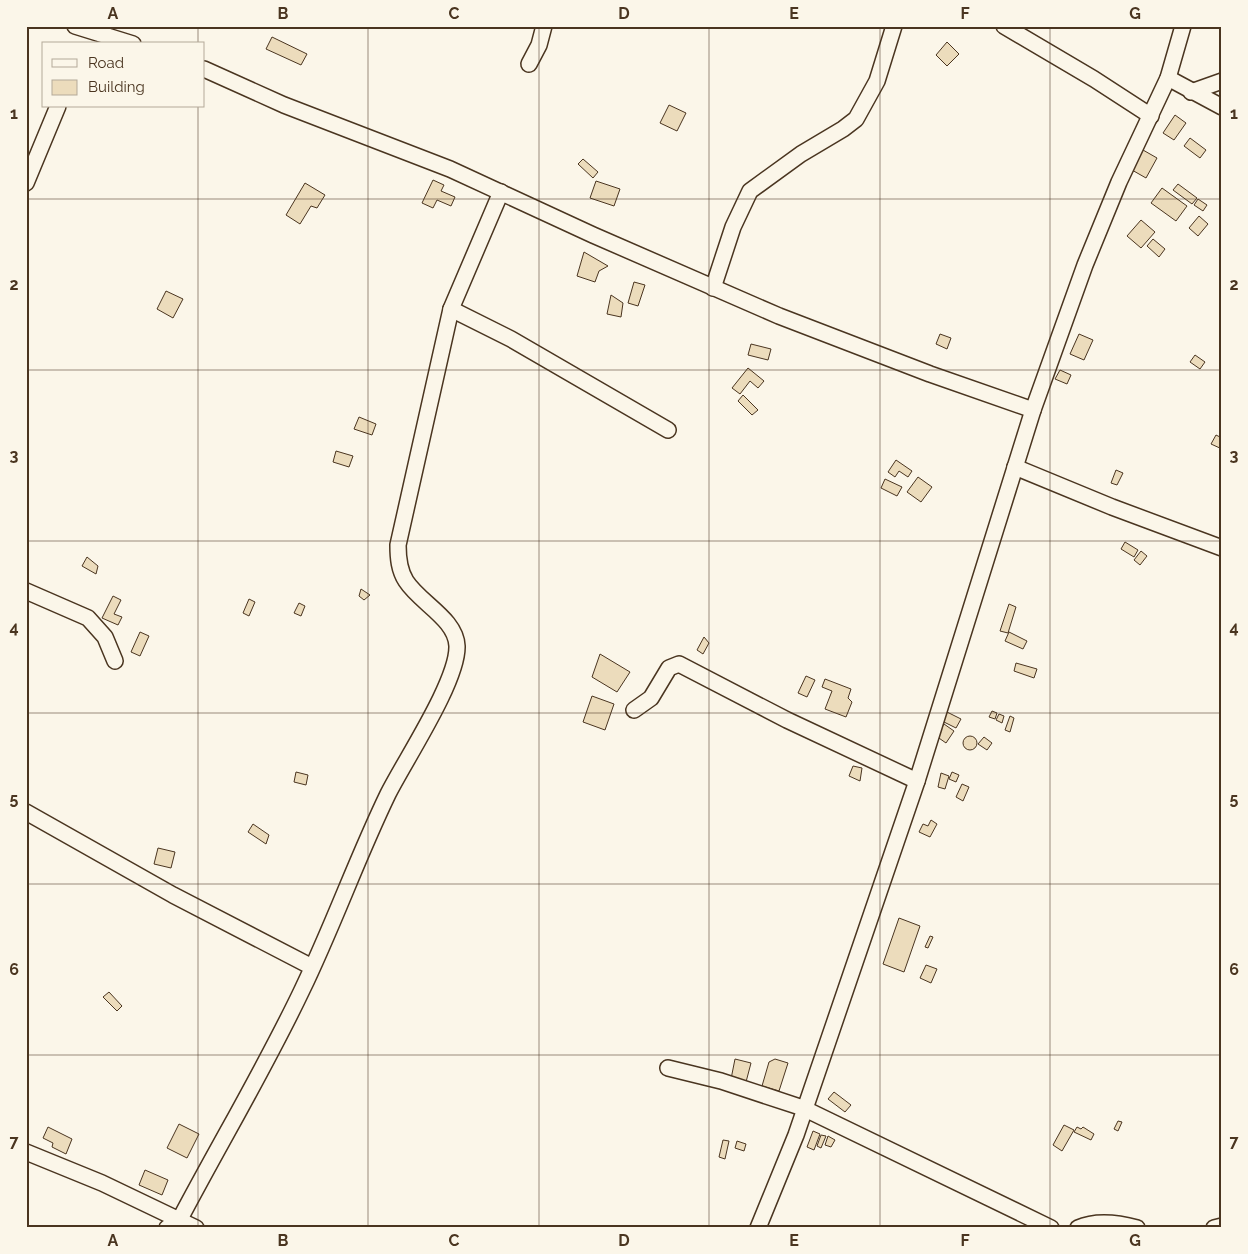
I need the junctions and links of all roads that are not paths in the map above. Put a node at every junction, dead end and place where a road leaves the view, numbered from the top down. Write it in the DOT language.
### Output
graph roads {
  1 [pos="74,26"];
  2 [pos="544,26"];
  3 [pos="894,26"];
  4 [pos="1004,26"];
  5 [pos="1183,26"];
  6 [pos="101,35"];
  7 [pos="126,42"];
  8 [pos="529,64"];
  9 [pos="205,69"];
  10 [pos="1168,78"];
  11 [pos="1222,80"];
  12 [pos="1191,92"];
  13 [pos="1222,107"];
  14 [pos="57,108"];
  15 [pos="1151,116"];
  16 [pos="26,183"];
  17 [pos="501,192"];
  18 [pos="714,288"];
  19 [pos="452,309"];
  20 [pos="1033,410"];
  21 [pos="668,430"];
  22 [pos="1015,467"];
  23 [pos="1222,548"];
  24 [pos="26,591"];
  25 [pos="116,661"];
  26 [pos="634,710"];
  27 [pos="917,781"];
  28 [pos="26,812"];
  29 [pos="312,968"];
  30 [pos="668,1068"];
  31 [pos="803,1108"];
  32 [pos="26,1152"];
  33 [pos="174,1224"];
  34 [pos="1222,1226"];
  35 [pos="196,1228"];
  36 [pos="758,1228"];
  37 [pos="1051,1228"];
  38 [pos="1078,1228"];
  39 [pos="1137,1228"];
  40 [pos="1214,1228"];
  1 -- 6 [label="street"];
  2 -- 8 [label="street"];
  3 -- 18 [label="street"];
  4 -- 15 [label="street"];
  5 -- 10 [label="street"];
  6 -- 7 [label="street"];
  9 -- 17 [label="street"];
  10 -- 12 [label="street"];
  10 -- 15 [label="street"];
  11 -- 12 [label="street"];
  12 -- 13 [label="street"];
  14 -- 16 [label="street"];
  15 -- 20 [label="street"];
  17 -- 18 [label="street"];
  17 -- 19 [label="street"];
  18 -- 20 [label="street"];
  19 -- 21 [label="street"];
  19 -- 29 [label="street"];
  20 -- 22 [label="street"];
  22 -- 23 [label="street"];
  22 -- 27 [label="street"];
  24 -- 25 [label="street"];
  26 -- 27 [label="street"];
  27 -- 31 [label="street"];
  28 -- 29 [label="street"];
  29 -- 33 [label="street"];
  30 -- 31 [label="street"];
  31 -- 36 [label="street"];
  31 -- 37 [label="street"];
  32 -- 33 [label="street"];
  33 -- 35 [label="street"];
  34 -- 40 [label="street"];
  38 -- 39 [label="street"];
}
